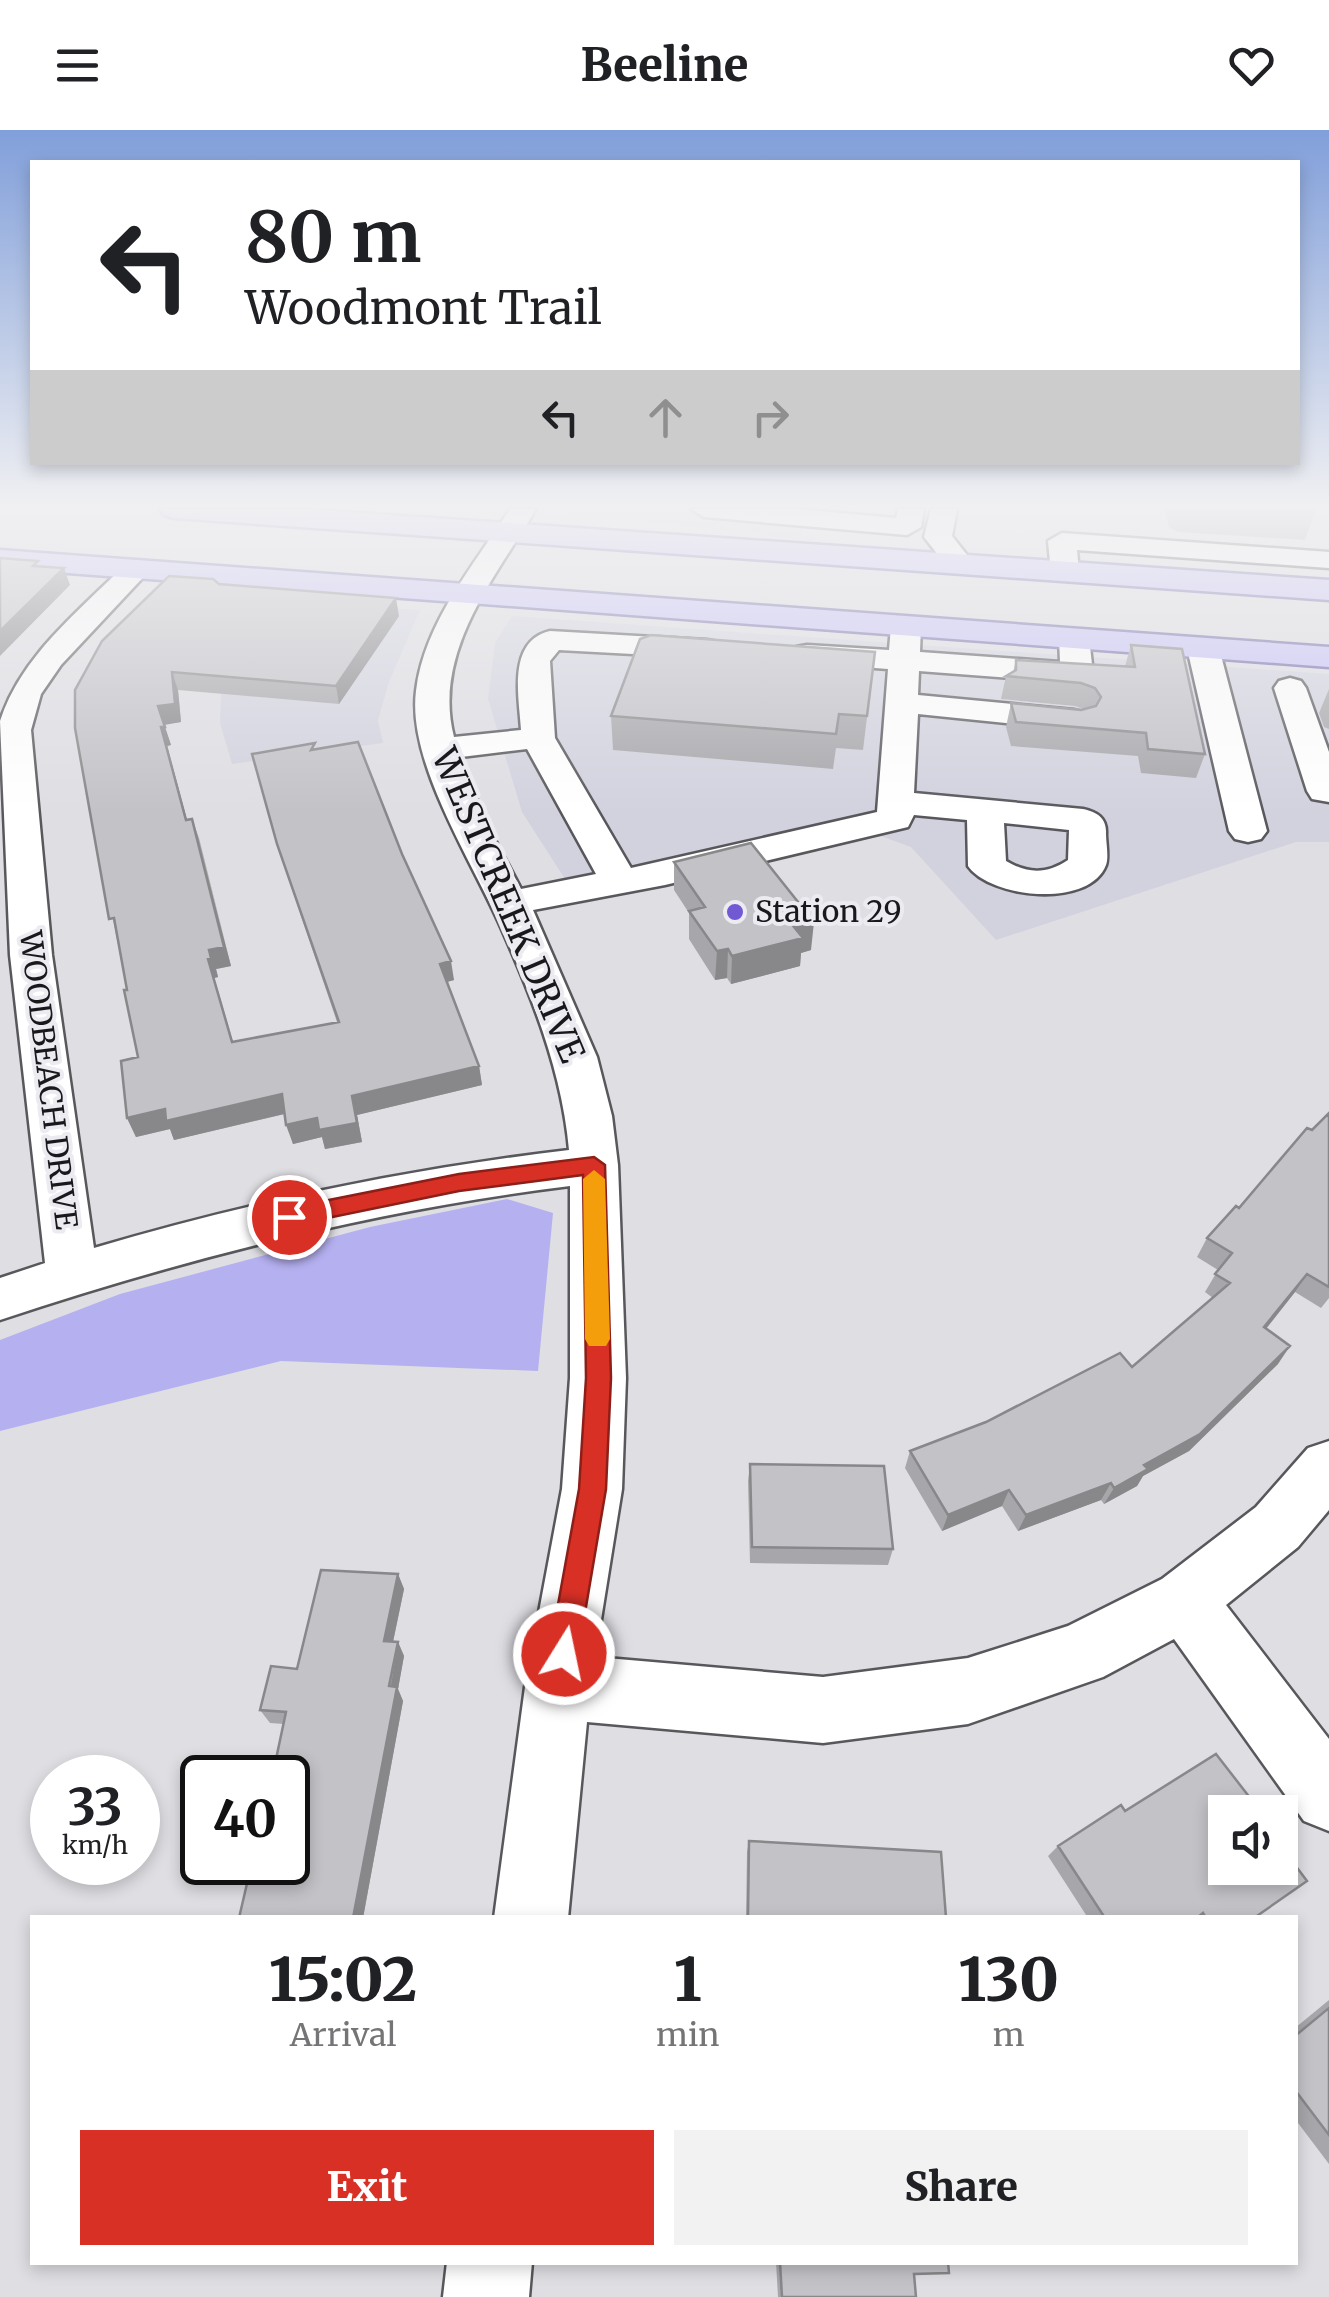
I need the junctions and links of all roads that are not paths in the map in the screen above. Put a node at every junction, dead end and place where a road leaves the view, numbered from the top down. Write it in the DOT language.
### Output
graph roads {
  1 [pos="97,610"];
  2 [pos="459,610"];
  3 [pos="605,610"];
  4 [pos="1070,610"];
  5 [pos="1074,638"];
  6 [pos="905,643"];
  7 [pos="1203,648"];
  8 [pos="1277,653"];
  9 [pos="1329,657"];
  10 [pos="1290,688"];
  11 [pos="1329,691"];
  12 [pos="902,702"];
  13 [pos="1074,720"];
  14 [pos="538,738"];
  15 [pos="441,749"];
  16 [pos="1329,791"];
  17 [pos="896,802"];
  18 [pos="985,810"];
  19 [pos="1248,832"];
  20 [pos="619,882"];
  21 [pos="509,903"];
  22 [pos="594,1165"];
  23 [pos="72,1275"];
  24 [pos="0,1300"];
  25 [pos="1329,1467"];
  26 [pos="1184,1600"];
  27 [pos="558,1687"];
  28 [pos="1329,1796"];
  29 [pos="530,1915"];
  30 [pos="490,2265"];
  31 [pos="486,2297"];
  1 -- 23 [label="street, WOODBEACH DRIVE"];
  2 -- 15 [label="street, WESTCREEK DRIVE"];
  3 -- 6 [label="main road"];
  4 -- 5 [label="main road"];
  5 -- 6 [label="main road"];
  5 -- 7 [label="main road"];
  6 -- 12 [label="street"];
  6 -- 14 [label="street"];
  7 -- 8 [label="main road"];
  7 -- 19 [label="street"];
  8 -- 9 [label="main road"];
  8 -- 10 [label="street"];
  10 -- 11 [label="street"];
  10 -- 16 [label="street"];
  12 -- 13 [label="street"];
  12 -- 17 [label="street"];
  14 -- 15 [label="street"];
  14 -- 20 [label="street"];
  15 -- 21 [label="street, WESTCREEK DRIVE"];
  17 -- 18 [label="street"];
  17 -- 20 [label="street"];
  20 -- 21 [label="street"];
  21 -- 22 [label="street, WESTCREEK DRIVE"];
  22 -- 23 [label="street"];
  22 -- 27 [label="street, WESTCREEK DRIVE"];
  23 -- 24 [label="street"];
  25 -- 26 [label="street"];
  26 -- 27 [label="street"];
  26 -- 28 [label="street"];
  27 -- 29 [label="street, WESTCREEK DRIVE"];
  30 -- 31 [label="street"];
}
